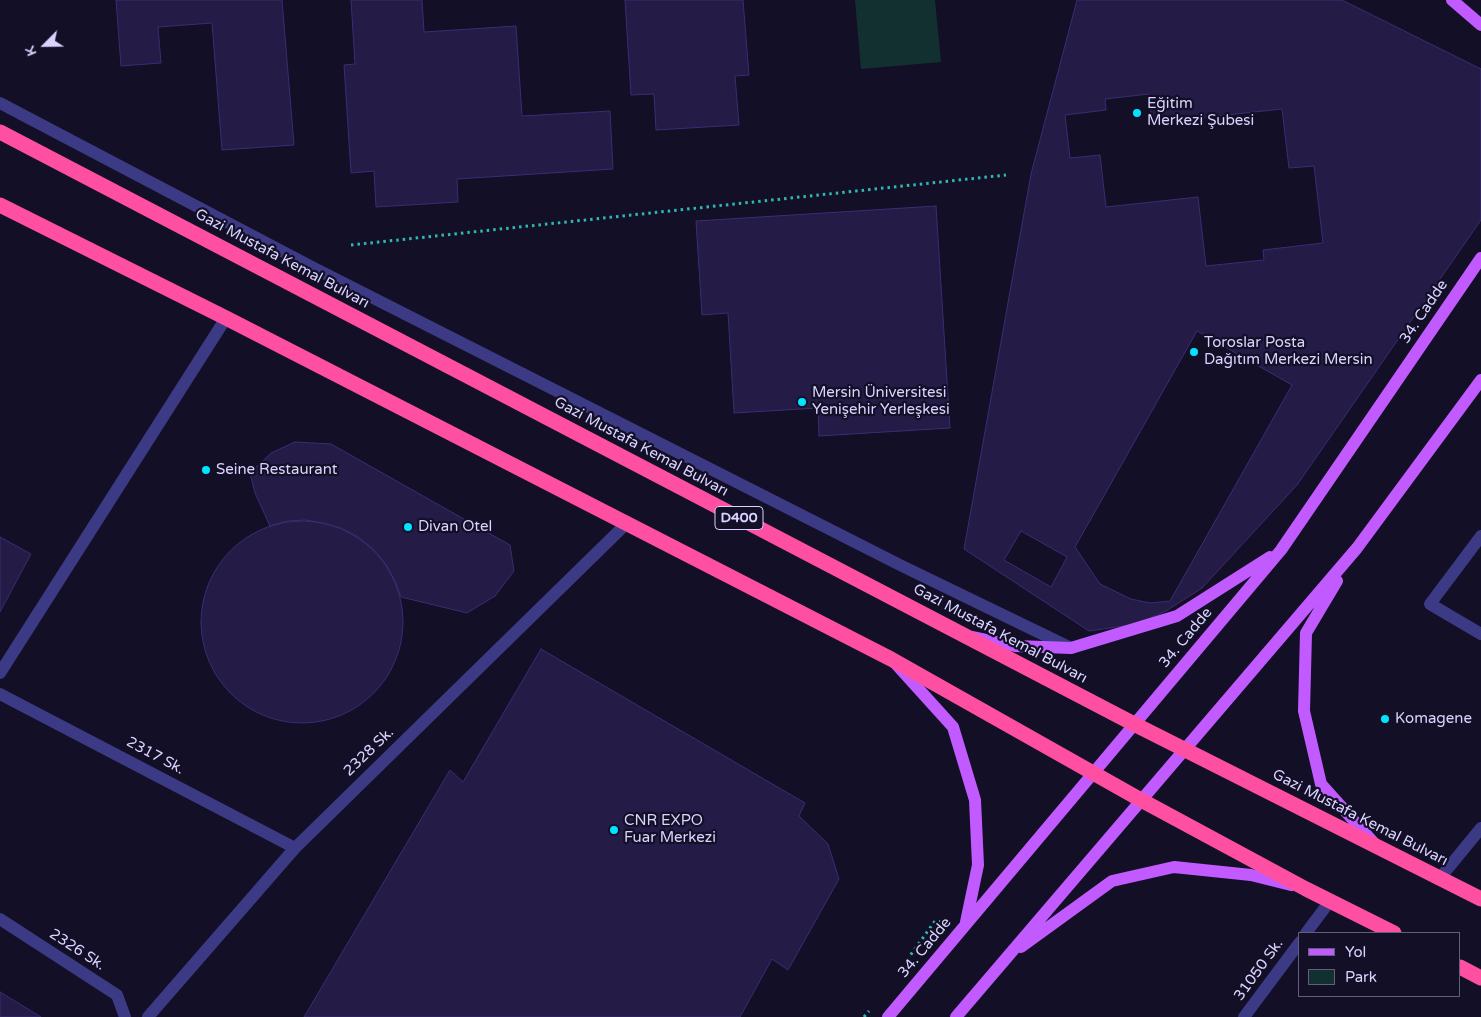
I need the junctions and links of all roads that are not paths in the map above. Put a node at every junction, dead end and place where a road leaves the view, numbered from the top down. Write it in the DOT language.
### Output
graph roads {
  1 [pos="1452,0"];
  2 [pos="1481,25"];
  3 [pos="0,103"];
  4 [pos="0,132"];
  5 [pos="0,206"];
  6 [pos="1481,258"];
  7 [pos="226,318"];
  8 [pos="1481,380"];
  9 [pos="627,523"];
  10 [pos="1481,536"];
  11 [pos="1357,548"];
  12 [pos="1281,550"];
  13 [pos="963,634"];
  14 [pos="1481,634"];
  15 [pos="1072,648"];
  16 [pos="891,659"];
  17 [pos="0,673"];
  18 [pos="0,694"];
  19 [pos="1134,724"];
  20 [pos="1184,749"];
  21 [pos="1093,773"];
  22 [pos="1141,800"];
  23 [pos="1481,828"];
  24 [pos="1376,846"];
  25 [pos="295,848"];
  26 [pos="1440,878"];
  27 [pos="1306,889"];
  28 [pos="1481,899"];
  29 [pos="1330,901"];
  30 [pos="0,919"];
  31 [pos="965,925"];
  32 [pos="1307,932"];
  33 [pos="1392,932"];
  34 [pos="1298,945"];
  35 [pos="1001,962"];
  36 [pos="1461,968"];
  37 [pos="1481,978"];
  38 [pos="124,1017"];
  39 [pos="148,1017"];
  40 [pos="888,1017"];
  41 [pos="956,1017"];
  42 [pos="1244,1017"];
  1 -- 2 [label="main road"];
  3 -- 15 [label="street"];
  4 -- 13 [label="highway, Gazi Mustafa Kemal Bulvarı / D400"];
  5 -- 7 [label="highway"];
  6 -- 12 [label="main road, 34. Cadde"];
  7 -- 9 [label="highway"];
  7 -- 17 [label="street"];
  8 -- 11 [label="main road"];
  9 -- 16 [label="highway"];
  9 -- 25 [label="street, 2328 Sk."];
  10 -- 14 [label="street"];
  11 -- 20 [label="main road"];
  11 -- 24 [label="main road"];
  12 -- 15 [label="main road"];
  12 -- 19 [label="main road, 34. Cadde"];
  13 -- 15 [label="main road"];
  13 -- 19 [label="highway, Gazi Mustafa Kemal Bulvarı / D400"];
  16 -- 21 [label="highway"];
  16 -- 31 [label="main road"];
  18 -- 25 [label="street, 2317 Sk."];
  19 -- 20 [label="highway, Gazi Mustafa Kemal Bulvarı / D400"];
  19 -- 21 [label="main road, 34. Cadde"];
  20 -- 22 [label="main road"];
  20 -- 24 [label="highway, Gazi Mustafa Kemal Bulvarı / D400"];
  21 -- 22 [label="highway"];
  21 -- 31 [label="main road, 34. Cadde"];
  22 -- 27 [label="highway"];
  22 -- 35 [label="main road"];
  23 -- 26 [label="street"];
  24 -- 26 [label="highway, Gazi Mustafa Kemal Bulvarı / D400"];
  25 -- 39 [label="street, 2328 Sk."];
  26 -- 28 [label="highway, Gazi Mustafa Kemal Bulvarı / D400"];
  27 -- 29 [label="highway"];
  27 -- 35 [label="main road"];
  29 -- 32 [label="street"];
  29 -- 33 [label="highway"];
  30 -- 38 [label="street, 2326 Sk."];
  31 -- 40 [label="main road, 34. Cadde"];
  34 -- 42 [label="street, 31050 Sk."];
  35 -- 41 [label="main road"];
  36 -- 37 [label="highway"];
}
